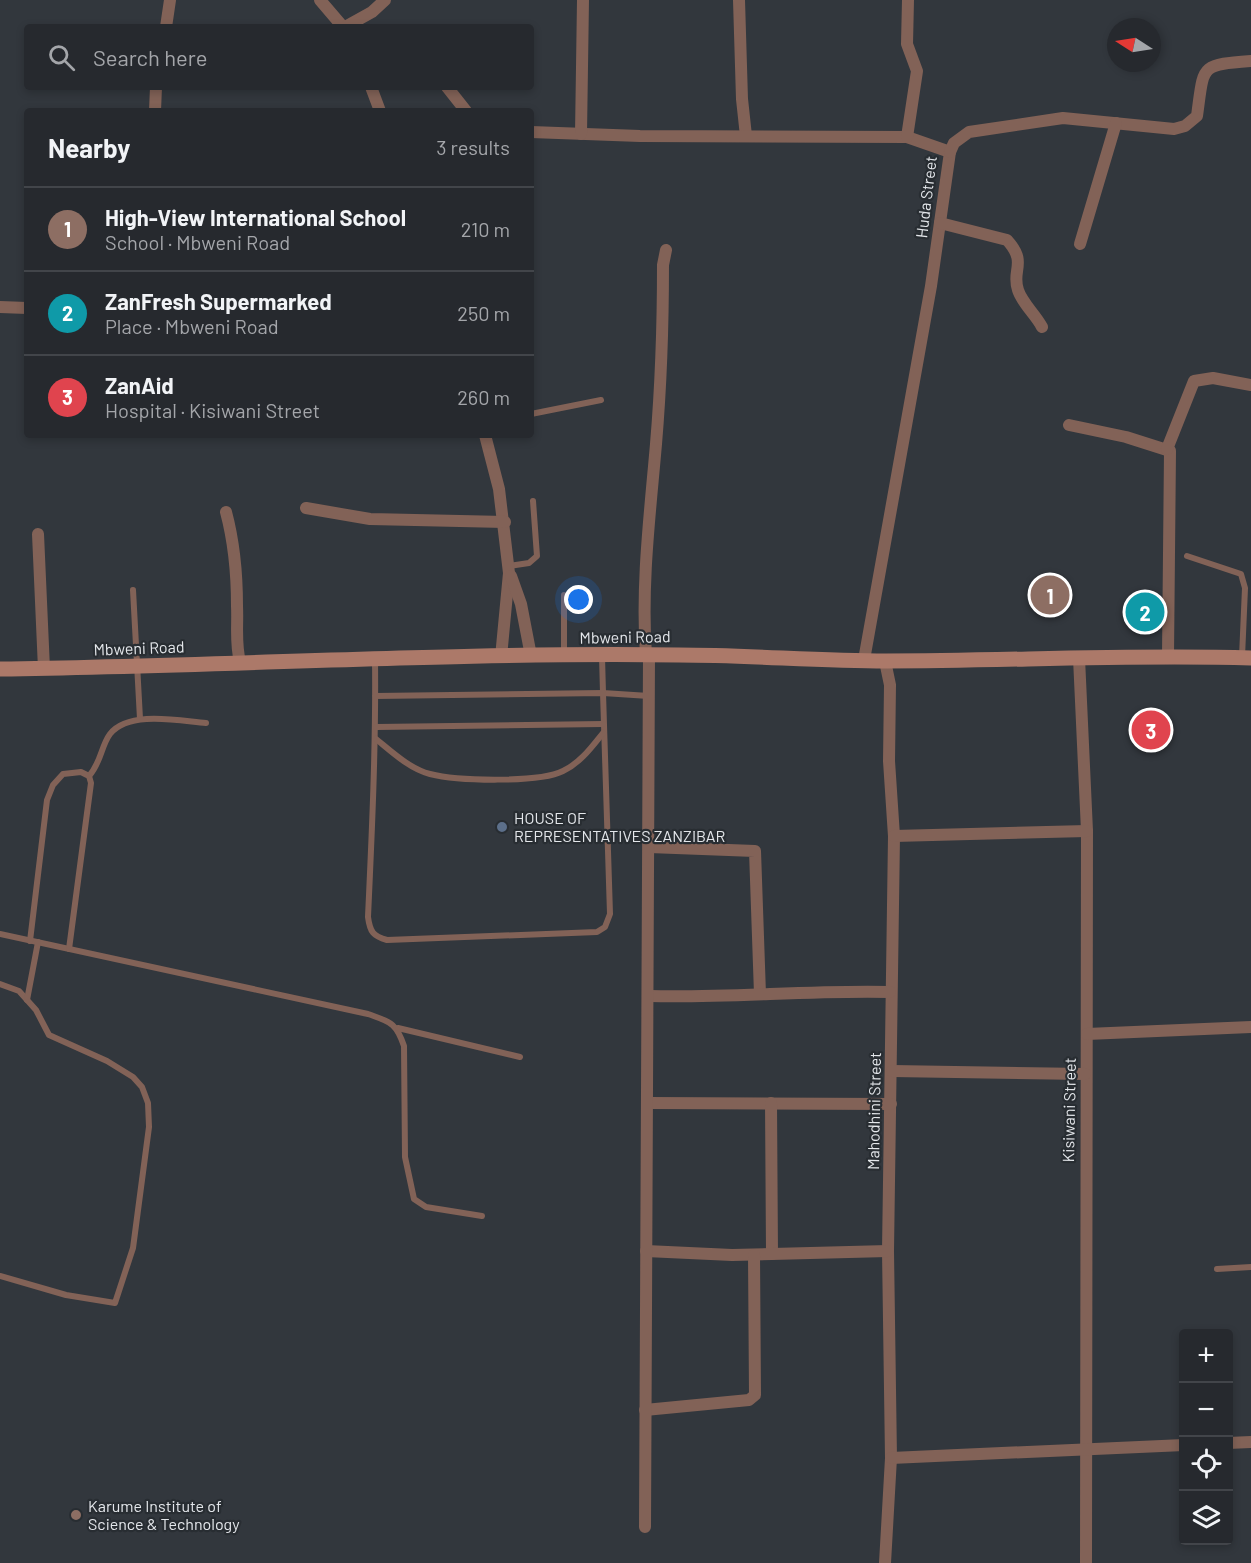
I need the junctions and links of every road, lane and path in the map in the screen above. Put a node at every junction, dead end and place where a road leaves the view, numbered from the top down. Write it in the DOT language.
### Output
graph roads {
  1 [pos="170,0"];
  2 [pos="320,0"];
  3 [pos="385,0"];
  4 [pos="583,0"];
  5 [pos="738,0"];
  6 [pos="908,0"];
  7 [pos="166,24"];
  8 [pos="341,24"];
  9 [pos="350,24"];
  10 [pos="1251,61"];
  11 [pos="156,90"];
  12 [pos="372,90"];
  13 [pos="449,90"];
  14 [pos="155,108"];
  15 [pos="379,108"];
  16 [pos="464,108"];
  17 [pos="1116,123"];
  18 [pos="534,132"];
  19 [pos="581,134"];
  20 [pos="746,136"];
  21 [pos="907,137"];
  22 [pos="950,152"];
  23 [pos="940,223"];
  24 [pos="1080,244"];
  25 [pos="666,250"];
  26 [pos="0,307"];
  27 [pos="24,308"];
  28 [pos="1042,327"];
  29 [pos="1251,385"];
  30 [pos="601,400"];
  31 [pos="534,413"];
  32 [pos="1069,425"];
  33 [pos="485,438"];
  34 [pos="1167,449"];
  35 [pos="533,501"];
  36 [pos="306,508"];
  37 [pos="226,512"];
  38 [pos="505,522"];
  39 [pos="38,534"];
  40 [pos="1187,556"];
  41 [pos="509,570"];
  42 [pos="133,590"];
  43 [pos="564,595"];
  44 [pos="648,655"];
  45 [pos="531,656"];
  46 [pos="564,656"];
  47 [pos="602,656"];
  48 [pos="1167,656"];
  49 [pos="501,657"];
  50 [pos="1079,658"];
  51 [pos="1247,658"];
  52 [pos="375,659"];
  53 [pos="864,660"];
  54 [pos="885,661"];
  55 [pos="240,662"];
  56 [pos="138,667"];
  57 [pos="0,669"];
  58 [pos="44,669"];
  59 [pos="603,693"];
  60 [pos="375,696"];
  61 [pos="649,696"];
  62 [pos="140,718"];
  63 [pos="206,723"];
  64 [pos="603,724"];
  65 [pos="376,727"];
  66 [pos="603,733"];
  67 [pos="376,739"];
  68 [pos="89,776"];
  69 [pos="1087,831"];
  70 [pos="894,836"];
  71 [pos="649,847"];
  72 [pos="0,934"];
  73 [pos="30,941"];
  74 [pos="38,942"];
  75 [pos="69,949"];
  76 [pos="0,984"];
  77 [pos="890,992"];
  78 [pos="760,994"];
  79 [pos="650,996"];
  80 [pos="27,999"];
  81 [pos="1251,1027"];
  82 [pos="398,1028"];
  83 [pos="1087,1034"];
  84 [pos="520,1057"];
  85 [pos="892,1071"];
  86 [pos="1085,1074"];
  87 [pos="648,1103"];
  88 [pos="771,1103"];
  89 [pos="891,1104"];
  90 [pos="482,1216"];
  91 [pos="646,1251"];
  92 [pos="888,1251"];
  93 [pos="772,1254"];
  94 [pos="754,1255"];
  95 [pos="1251,1267"];
  96 [pos="1217,1269"];
  97 [pos="0,1276"];
  98 [pos="645,1410"];
  99 [pos="1251,1442"];
  100 [pos="1233,1443"];
  101 [pos="1179,1445"];
  102 [pos="1088,1449"];
  103 [pos="891,1458"];
  104 [pos="645,1527"];
  105 [pos="885,1563"];
  106 [pos="1086,1563"];
  1 -- 7 [label="street"];
  2 -- 8 [label="street"];
  3 -- 9 [label="street"];
  4 -- 19 [label="street"];
  5 -- 20 [label="street"];
  6 -- 21 [label="street"];
  10 -- 17 [label="street"];
  11 -- 14 [label="street"];
  12 -- 15 [label="street"];
  13 -- 16 [label="street"];
  17 -- 22 [label="street"];
  17 -- 24 [label="street"];
  18 -- 19 [label="street, Huda Street"];
  19 -- 20 [label="street, Huda Street"];
  20 -- 21 [label="street, Huda Street"];
  21 -- 22 [label="street, Huda Street"];
  22 -- 23 [label="street, Huda Street"];
  23 -- 28 [label="street"];
  23 -- 53 [label="street, Huda Street"];
  25 -- 44 [label="street"];
  26 -- 27 [label="street"];
  29 -- 34 [label="street"];
  30 -- 31 [label="lane"];
  32 -- 34 [label="street"];
  33 -- 38 [label="street"];
  34 -- 48 [label="street"];
  35 -- 41 [label="lane"];
  36 -- 38 [label="street"];
  37 -- 55 [label="street"];
  38 -- 41 [label="street"];
  39 -- 58 [label="street"];
  40 -- 51 [label="lane"];
  41 -- 45 [label="street"];
  41 -- 49 [label="street"];
  42 -- 56 [label="lane"];
  43 -- 46 [label="lane"];
  44 -- 47 [label="street, Mbweni Road"];
  44 -- 53 [label="street, Mbweni Road"];
  44 -- 61 [label="street"];
  45 -- 46 [label="street, Mbweni Road"];
  45 -- 49 [label="street, Mbweni Road"];
  46 -- 47 [label="street, Mbweni Road"];
  47 -- 59 [label="lane"];
  48 -- 50 [label="street, Mbweni Road"];
  48 -- 51 [label="street, Mbweni Road"];
  49 -- 52 [label="street, Mbweni Road"];
  50 -- 54 [label="street, Mbweni Road"];
  50 -- 69 [label="street, Kisiwani Street"];
  52 -- 55 [label="street, Mbweni Road"];
  52 -- 60 [label="lane"];
  53 -- 54 [label="street, Mbweni Road"];
  54 -- 70 [label="street, Mahodhini Street"];
  55 -- 56 [label="street, Mbweni Road"];
  56 -- 58 [label="street, Mbweni Road"];
  56 -- 62 [label="lane"];
  57 -- 58 [label="street, Mbweni Road"];
  59 -- 60 [label="lane"];
  59 -- 61 [label="lane"];
  59 -- 64 [label="lane"];
  60 -- 65 [label="lane"];
  61 -- 71 [label="street"];
  62 -- 63 [label="lane"];
  62 -- 68 [label="lane"];
  64 -- 65 [label="lane"];
  64 -- 66 [label="lane"];
  65 -- 67 [label="lane"];
  66 -- 67 [label="lane"];
  66 -- 67 [label="lane"];
  68 -- 73 [label="lane"];
  68 -- 75 [label="lane"];
  69 -- 70 [label="street"];
  69 -- 83 [label="street, Kisiwani Street"];
  70 -- 77 [label="street, Mahodhini Street"];
  71 -- 78 [label="street"];
  71 -- 79 [label="street"];
  72 -- 73 [label="lane"];
  73 -- 74 [label="lane"];
  74 -- 75 [label="lane"];
  74 -- 80 [label="lane"];
  75 -- 82 [label="lane"];
  76 -- 80 [label="lane"];
  77 -- 78 [label="street"];
  77 -- 85 [label="street, Mahodhini Street"];
  78 -- 79 [label="street"];
  79 -- 87 [label="street"];
  80 -- 97 [label="lane"];
  81 -- 83 [label="street"];
  82 -- 84 [label="lane"];
  82 -- 90 [label="lane"];
  83 -- 86 [label="street, Kisiwani Street"];
  85 -- 86 [label="street"];
  85 -- 89 [label="street, Mahodhini Street"];
  86 -- 102 [label="street, Kisiwani Street"];
  87 -- 88 [label="street"];
  87 -- 91 [label="street"];
  88 -- 89 [label="street"];
  88 -- 93 [label="street"];
  89 -- 92 [label="street, Mahodhini Street"];
  91 -- 94 [label="street"];
  91 -- 98 [label="street"];
  92 -- 93 [label="street"];
  92 -- 103 [label="street, Mahodhini Street"];
  93 -- 94 [label="street"];
  94 -- 98 [label="street"];
  95 -- 96 [label="lane"];
  98 -- 104 [label="street"];
  99 -- 100 [label="street"];
  101 -- 102 [label="street"];
  102 -- 103 [label="street"];
  102 -- 106 [label="street, Kisiwani Street"];
  103 -- 105 [label="street, Mahodhini Street"];
}
